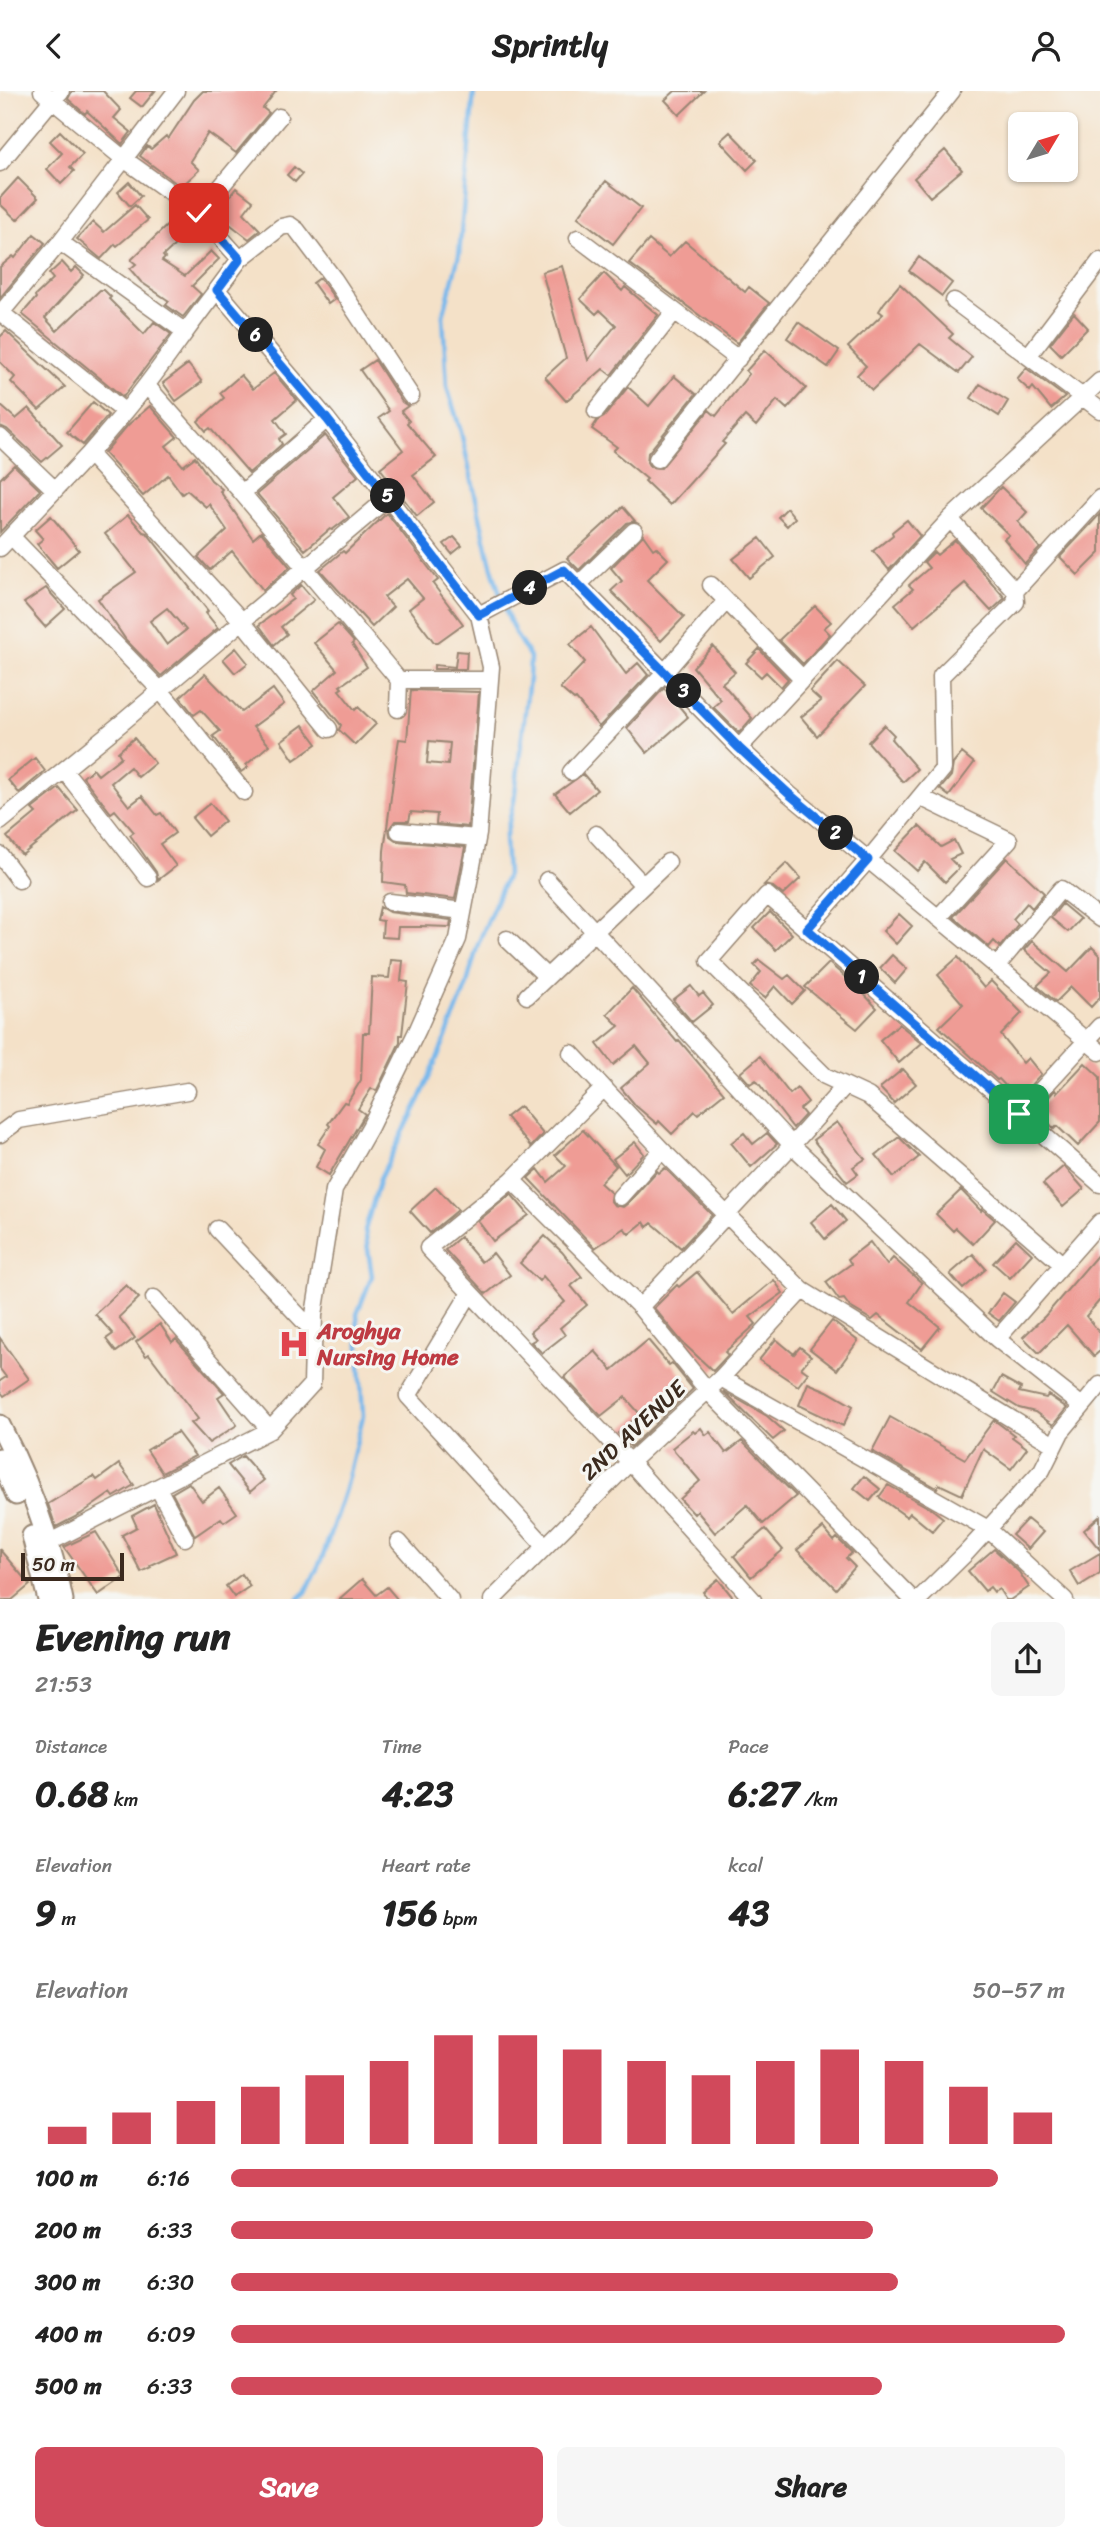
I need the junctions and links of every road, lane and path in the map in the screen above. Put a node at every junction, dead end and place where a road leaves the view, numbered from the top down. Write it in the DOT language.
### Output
graph roads {
  1 [pos="176,91"];
  2 [pos="952,91"];
  3 [pos="52,94"];
  4 [pos="279,117"];
  5 [pos="124,159"];
  6 [pos="0,163"];
  7 [pos="199,213"];
  8 [pos="578,238"];
  9 [pos="60,242"];
  10 [pos="240,259"];
  11 [pos="1100,261"];
  12 [pos="217,290"];
  13 [pos="954,301"];
  14 [pos="0,312"];
  15 [pos="674,312"];
  16 [pos="184,331"];
  17 [pos="1029,355"];
  18 [pos="738,359"];
  19 [pos="1100,381"];
  20 [pos="147,386"];
  21 [pos="411,396"];
  22 [pos="1085,397"];
  23 [pos="1100,410"];
  24 [pos="596,411"];
  25 [pos="125,412"];
  26 [pos="327,419"];
  27 [pos="0,437"];
  28 [pos="89,454"];
  29 [pos="657,459"];
  30 [pos="54,489"];
  31 [pos="242,493"];
  32 [pos="389,497"];
  33 [pos="1100,498"];
  34 [pos="950,519"];
  35 [pos="634,531"];
  36 [pos="6,543"];
  37 [pos="304,568"];
  38 [pos="578,585"];
  39 [pos="711,586"];
  40 [pos="1015,591"];
  41 [pos="726,601"];
  42 [pos="479,615"];
  43 [pos="241,620"];
  44 [pos="666,672"];
  45 [pos="803,679"];
  46 [pos="399,680"];
  47 [pos="490,680"];
  48 [pos="160,690"];
  49 [pos="398,709"];
  50 [pos="329,729"];
  51 [pos="739,748"];
  52 [pos="64,770"];
  53 [pos="571,772"];
  54 [pos="244,792"];
  55 [pos="920,797"];
  56 [pos="0,822"];
  57 [pos="399,831"];
  58 [pos="596,834"];
  59 [pos="477,838"];
  60 [pos="0,855"];
  61 [pos="868,860"];
  62 [pos="668,862"];
  63 [pos="148,878"];
  64 [pos="19,880"];
  65 [pos="547,880"];
  66 [pos="643,885"];
  67 [pos="390,902"];
  68 [pos="463,911"];
  69 [pos="938,918"];
  70 [pos="1100,919"];
  71 [pos="807,929"];
  72 [pos="595,930"];
  73 [pos="507,939"];
  74 [pos="997,966"];
  75 [pos="547,977"];
  76 [pos="527,996"];
  77 [pos="1100,1026"];
  78 [pos="1086,1040"];
  79 [pos="1100,1052"];
  80 [pos="570,1053"];
  81 [pos="844,1087"];
  82 [pos="603,1089"];
  83 [pos="187,1091"];
  84 [pos="1019,1114"];
  85 [pos="0,1134"];
  86 [pos="792,1145"];
  87 [pos="662,1150"];
  88 [pos="512,1180"];
  89 [pos="1100,1184"];
  90 [pos="620,1197"];
  91 [pos="726,1214"];
  92 [pos="1100,1222"];
  93 [pos="217,1229"];
  94 [pos="1062,1264"];
  95 [pos="802,1290"];
  96 [pos="470,1293"];
  97 [pos="154,1298"];
  98 [pos="640,1307"];
  99 [pos="313,1331"];
  100 [pos="997,1339"];
  101 [pos="721,1378"];
  102 [pos="1100,1385"];
  103 [pos="708,1391"];
  104 [pos="1082,1406"];
  105 [pos="0,1425"];
  106 [pos="270,1430"];
  107 [pos="1055,1445"];
  108 [pos="0,1458"];
  109 [pos="630,1462"];
  110 [pos="158,1488"];
  111 [pos="988,1529"];
  112 [pos="185,1538"];
  113 [pos="399,1542"];
  114 [pos="48,1543"];
  115 [pos="545,1546"];
  116 [pos="51,1595"];
  117 [pos="450,1599"];
  118 [pos="492,1599"];
  119 [pos="753,1599"];
  120 [pos="916,1599"];
  121 [pos="1065,1599"];
  1 -- 5 [label="street"];
  2 -- 18 [label="street"];
  3 -- 5 [label="street"];
  3 -- 6 [label="street"];
  4 -- 7 [label="street"];
  5 -- 7 [label="street"];
  5 -- 9 [label="street"];
  7 -- 10 [label="street"];
  8 -- 15 [label="street"];
  9 -- 14 [label="street"];
  9 -- 16 [label="street"];
  10 -- 12 [label="street"];
  10 -- 21 [label="street"];
  11 -- 17 [label="street"];
  12 -- 16 [label="street"];
  12 -- 26 [label="street"];
  13 -- 17 [label="street"];
  14 -- 25 [label="street"];
  15 -- 18 [label="street"];
  15 -- 24 [label="street"];
  16 -- 20 [label="street"];
  17 -- 22 [label="street"];
  18 -- 29 [label="street"];
  19 -- 22 [label="street"];
  20 -- 25 [label="street"];
  20 -- 31 [label="street"];
  22 -- 23 [label="street"];
  22 -- 34 [label="street"];
  25 -- 28 [label="street"];
  26 -- 31 [label="street"];
  26 -- 32 [label="street"];
  27 -- 30 [label="street"];
  28 -- 30 [label="street"];
  28 -- 43 [label="street"];
  30 -- 36 [label="street"];
  31 -- 37 [label="street"];
  32 -- 37 [label="street"];
  32 -- 42 [label="street"];
  33 -- 40 [label="street"];
  34 -- 40 [label="street"];
  34 -- 45 [label="street"];
  35 -- 38 [label="street"];
  36 -- 48 [label="street"];
  37 -- 43 [label="street"];
  37 -- 46 [label="street"];
  38 -- 42 [label="street"];
  38 -- 44 [label="street"];
  39 -- 41 [label="street"];
  40 -- 55 [label="street"];
  41 -- 44 [label="street"];
  41 -- 45 [label="street"];
  42 -- 47 [label="street"];
  43 -- 48 [label="street"];
  43 -- 50 [label="street"];
  44 -- 51 [label="street"];
  44 -- 53 [label="street"];
  45 -- 51 [label="street"];
  46 -- 47 [label="street"];
  46 -- 49 [label="street"];
  47 -- 59 [label="street"];
  48 -- 52 [label="street"];
  48 -- 54 [label="street"];
  51 -- 61 [label="street"];
  52 -- 56 [label="street"];
  52 -- 63 [label="street"];
  55 -- 61 [label="street"];
  55 -- 69 [label="street"];
  57 -- 59 [label="street"];
  58 -- 66 [label="street"];
  59 -- 68 [label="street"];
  60 -- 64 [label="street"];
  61 -- 69 [label="street"];
  61 -- 71 [label="street"];
  62 -- 66 [label="street"];
  65 -- 72 [label="street"];
  66 -- 72 [label="street"];
  67 -- 68 [label="street"];
  68 -- 99 [label="street"];
  69 -- 74 [label="street"];
  70 -- 74 [label="street"];
  71 -- 81 [label="street"];
  71 -- 84 [label="street"];
  72 -- 75 [label="street"];
  72 -- 86 [label="street"];
  73 -- 75 [label="street"];
  74 -- 78 [label="street"];
  75 -- 76 [label="street"];
  77 -- 78 [label="street"];
  78 -- 79 [label="street"];
  78 -- 84 [label="street"];
  80 -- 82 [label="street"];
  81 -- 86 [label="street"];
  81 -- 94 [label="street"];
  82 -- 87 [label="street"];
  82 -- 88 [label="street"];
  83 -- 85 [label="street"];
  84 -- 89 [label="street"];
  86 -- 91 [label="street"];
  86 -- 100 [label="street"];
  87 -- 90 [label="street"];
  87 -- 91 [label="street"];
  88 -- 96 [label="street"];
  88 -- 98 [label="street"];
  91 -- 95 [label="street"];
  91 -- 98 [label="street"];
  92 -- 94 [label="street"];
  93 -- 99 [label="street"];
  94 -- 100 [label="street"];
  95 -- 101 [label="street, 2ND AVENUE"];
  95 -- 107 [label="street"];
  96 -- 109 [label="street"];
  96 -- 115 [label="street"];
  97 -- 106 [label="street"];
  98 -- 103 [label="street"];
  99 -- 106 [label="street"];
  100 -- 104 [label="street"];
  101 -- 103 [label="street, 2ND AVENUE"];
  101 -- 111 [label="street"];
  102 -- 104 [label="street"];
  103 -- 109 [label="street, 2ND AVENUE"];
  103 -- 120 [label="street"];
  104 -- 107 [label="street"];
  105 -- 114 [label="main road"];
  106 -- 110 [label="street"];
  107 -- 111 [label="street"];
  108 -- 116 [label="main road"];
  109 -- 115 [label="street, 2ND AVENUE"];
  109 -- 119 [label="street"];
  110 -- 112 [label="street"];
  110 -- 114 [label="street"];
  111 -- 120 [label="street"];
  111 -- 121 [label="street"];
  113 -- 117 [label="street"];
  114 -- 116 [label="main road"];
  115 -- 118 [label="street, 2ND AVENUE"];
}
